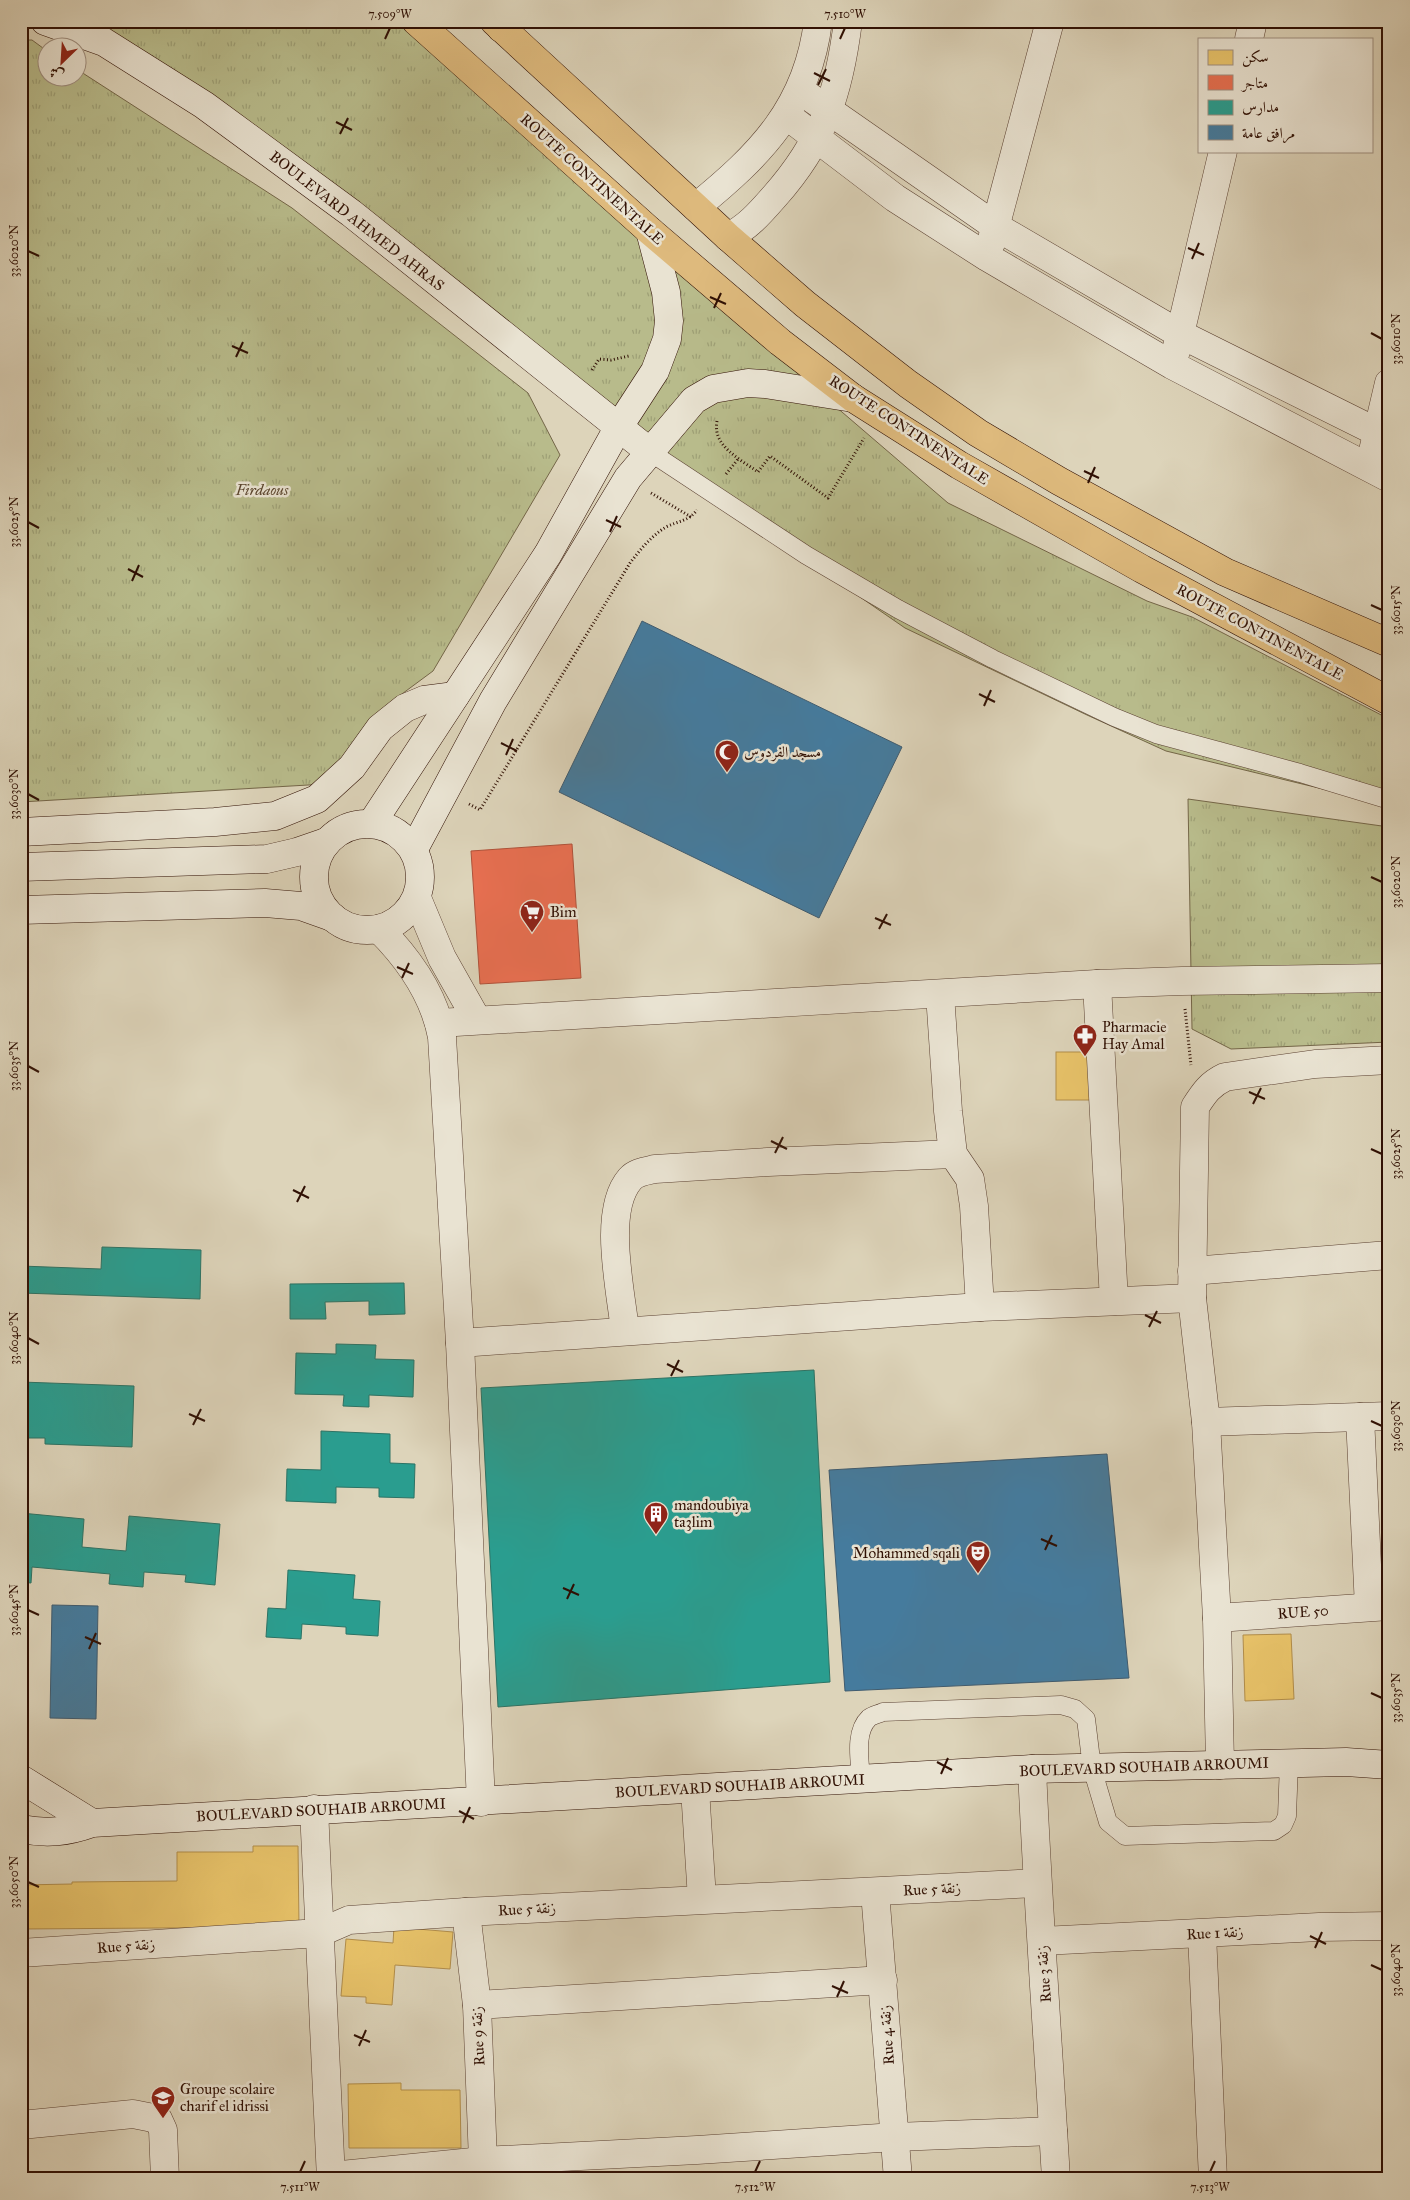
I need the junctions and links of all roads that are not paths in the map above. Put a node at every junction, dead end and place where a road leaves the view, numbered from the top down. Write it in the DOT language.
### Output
graph roads {
  1 [pos="45,21"];
  2 [pos="416,21"];
  3 [pos="818,21"];
  4 [pos="848,21"];
  5 [pos="1050,21"];
  6 [pos="1253,21"];
  7 [pos="498,23"];
  8 [pos="1249,38"];
  9 [pos="800,90"];
  10 [pos="829,112"];
  11 [pos="786,115"];
  12 [pos="816,140"];
  13 [pos="1223,152"];
  14 [pos="696,207"];
  15 [pos="995,226"];
  16 [pos="650,231"];
  17 [pos="728,237"];
  18 [pos="987,257"];
  19 [pos="1180,334"];
  20 [pos="1172,365"];
  21 [pos="1389,383"];
  22 [pos="853,398"];
  23 [pos="618,428"];
  24 [pos="1383,436"];
  25 [pos="650,452"];
  26 [pos="1379,474"];
  27 [pos="1389,643"];
  28 [pos="455,696"];
  29 [pos="1389,701"];
  30 [pos="1389,800"];
  31 [pos="372,823"];
  32 [pos="21,832"];
  33 [pos="326,842"];
  34 [pos="414,849"];
  35 [pos="21,867"];
  36 [pos="417,898"];
  37 [pos="21,910"];
  38 [pos="332,917"];
  39 [pos="380,929"];
  40 [pos="1389,978"];
  41 [pos="1097,984"];
  42 [pos="940,994"];
  43 [pos="477,1020"];
  44 [pos="439,1023"];
  45 [pos="1389,1060"];
  46 [pos="953,1154"];
  47 [pos="1389,1255"];
  48 [pos="1192,1284"];
  49 [pos="1114,1301"];
  50 [pos="980,1307"];
  51 [pos="625,1331"];
  52 [pos="460,1343"];
  53 [pos="1389,1416"];
  54 [pos="1360,1417"];
  55 [pos="1206,1422"];
  56 [pos="1379,1607"];
  57 [pos="1217,1618"];
  58 [pos="1289,1763"];
  59 [pos="1220,1764"];
  60 [pos="1389,1765"];
  61 [pos="1092,1768"];
  62 [pos="1032,1769"];
  63 [pos="21,1779"];
  64 [pos="861,1779"];
  65 [pos="696,1790"];
  66 [pos="481,1802"];
  67 [pos="314,1809"];
  68 [pos="92,1823"];
  69 [pos="21,1828"];
  70 [pos="1037,1883"];
  71 [pos="875,1892"];
  72 [pos="702,1899"];
  73 [pos="466,1912"];
  74 [pos="1389,1926"];
  75 [pos="319,1933"];
  76 [pos="1202,1934"];
  77 [pos="1042,1941"];
  78 [pos="21,1953"];
  79 [pos="883,1980"];
  80 [pos="477,2005"];
  81 [pos="21,2125"];
  82 [pos="1053,2131"];
  83 [pos="895,2137"];
  84 [pos="483,2161"];
  85 [pos="331,2177"];
  86 [pos="166,2179"];
  87 [pos="898,2179"];
  88 [pos="1056,2179"];
  89 [pos="1213,2179"];
  1 -- 23 [label="street, BOULEVARD AHMED AHRAS"];
  2 -- 16 [label="main road, ROUTE CONTINENTALE"];
  3 -- 9 [label="street"];
  4 -- 10 [label="street"];
  5 -- 15 [label="street"];
  6 -- 8 [label="street"];
  7 -- 14 [label="main road"];
  9 -- 10 [label="street"];
  9 -- 11 [label="street"];
  10 -- 12 [label="street"];
  10 -- 15 [label="street"];
  11 -- 12 [label="street"];
  11 -- 14 [label="street"];
  12 -- 17 [label="street"];
  12 -- 18 [label="street"];
  13 -- 19 [label="street"];
  14 -- 17 [label="main road"];
  15 -- 18 [label="street"];
  15 -- 19 [label="street"];
  16 -- 22 [label="main road, ROUTE CONTINENTALE"];
  16 -- 23 [label="street"];
  17 -- 27 [label="main road"];
  18 -- 20 [label="street"];
  19 -- 20 [label="street"];
  19 -- 24 [label="street"];
  20 -- 26 [label="street"];
  21 -- 24 [label="street"];
  22 -- 25 [label="street"];
  22 -- 29 [label="main road, ROUTE CONTINENTALE"];
  23 -- 25 [label="street, BOULEVARD AHMED AHRAS"];
  23 -- 28 [label="street"];
  24 -- 26 [label="street"];
  25 -- 30 [label="lane"];
  25 -- 34 [label="street"];
  28 -- 31 [label="street"];
  28 -- 32 [label="street"];
  31 -- 33 [label="street"];
  31 -- 34 [label="street"];
  33 -- 35 [label="street"];
  33 -- 38 [label="street"];
  34 -- 36 [label="street"];
  36 -- 39 [label="street"];
  36 -- 43 [label="street"];
  37 -- 38 [label="street"];
  38 -- 39 [label="street"];
  39 -- 44 [label="street"];
  40 -- 41 [label="street"];
  41 -- 42 [label="street"];
  41 -- 49 [label="street"];
  42 -- 43 [label="street"];
  42 -- 46 [label="street"];
  43 -- 44 [label="street"];
  44 -- 52 [label="street"];
  45 -- 48 [label="street"];
  46 -- 50 [label="street"];
  46 -- 51 [label="street"];
  47 -- 48 [label="street"];
  48 -- 49 [label="street"];
  48 -- 55 [label="street"];
  49 -- 50 [label="street"];
  50 -- 51 [label="street"];
  51 -- 52 [label="street"];
  52 -- 66 [label="street"];
  53 -- 54 [label="street"];
  54 -- 55 [label="street"];
  54 -- 56 [label="street"];
  55 -- 57 [label="street"];
  56 -- 57 [label="street, RUE 50"];
  57 -- 59 [label="street"];
  58 -- 59 [label="street, BOULEVARD SOUHAIB ARROUMI"];
  58 -- 60 [label="street, BOULEVARD SOUHAIB ARROUMI"];
  58 -- 61 [label="lane"];
  59 -- 61 [label="street, BOULEVARD SOUHAIB ARROUMI"];
  61 -- 62 [label="street, BOULEVARD SOUHAIB ARROUMI"];
  61 -- 64 [label="lane"];
  62 -- 64 [label="street, BOULEVARD SOUHAIB ARROUMI"];
  62 -- 70 [label="street, Rue 3 زنقة"];
  63 -- 68 [label="street"];
  64 -- 65 [label="street, BOULEVARD SOUHAIB ARROUMI"];
  65 -- 66 [label="street, BOULEVARD SOUHAIB ARROUMI"];
  65 -- 72 [label="street"];
  66 -- 67 [label="street, BOULEVARD SOUHAIB ARROUMI"];
  67 -- 68 [label="street, BOULEVARD SOUHAIB ARROUMI"];
  67 -- 75 [label="street"];
  68 -- 69 [label="street, BOULEVARD SOUHAIB ARROUMI"];
  70 -- 71 [label="street, Rue 5 زنقة"];
  70 -- 77 [label="street, Rue 3 زنقة"];
  71 -- 72 [label="street, Rue 5 زنقة"];
  71 -- 79 [label="street, Rue 4 زنقة"];
  72 -- 73 [label="street, Rue 5 زنقة"];
  73 -- 75 [label="street, Rue 5 زنقة"];
  73 -- 80 [label="street, Rue 9 زنقة"];
  74 -- 76 [label="street, Rue 1 زنقة"];
  75 -- 78 [label="street, Rue 5 زنقة"];
  75 -- 85 [label="street"];
  76 -- 77 [label="street, Rue 1 زنقة"];
  76 -- 89 [label="street"];
  77 -- 82 [label="street, Rue 3 زنقة"];
  79 -- 80 [label="street"];
  79 -- 83 [label="street, Rue 4 زنقة"];
  80 -- 84 [label="street, Rue 9 زنقة"];
  81 -- 86 [label="street"];
  82 -- 83 [label="street"];
  82 -- 88 [label="street, Rue 3 زنقة"];
  83 -- 84 [label="street"];
  83 -- 87 [label="street, Rue 4 زنقة"];
  84 -- 85 [label="street"];
}
